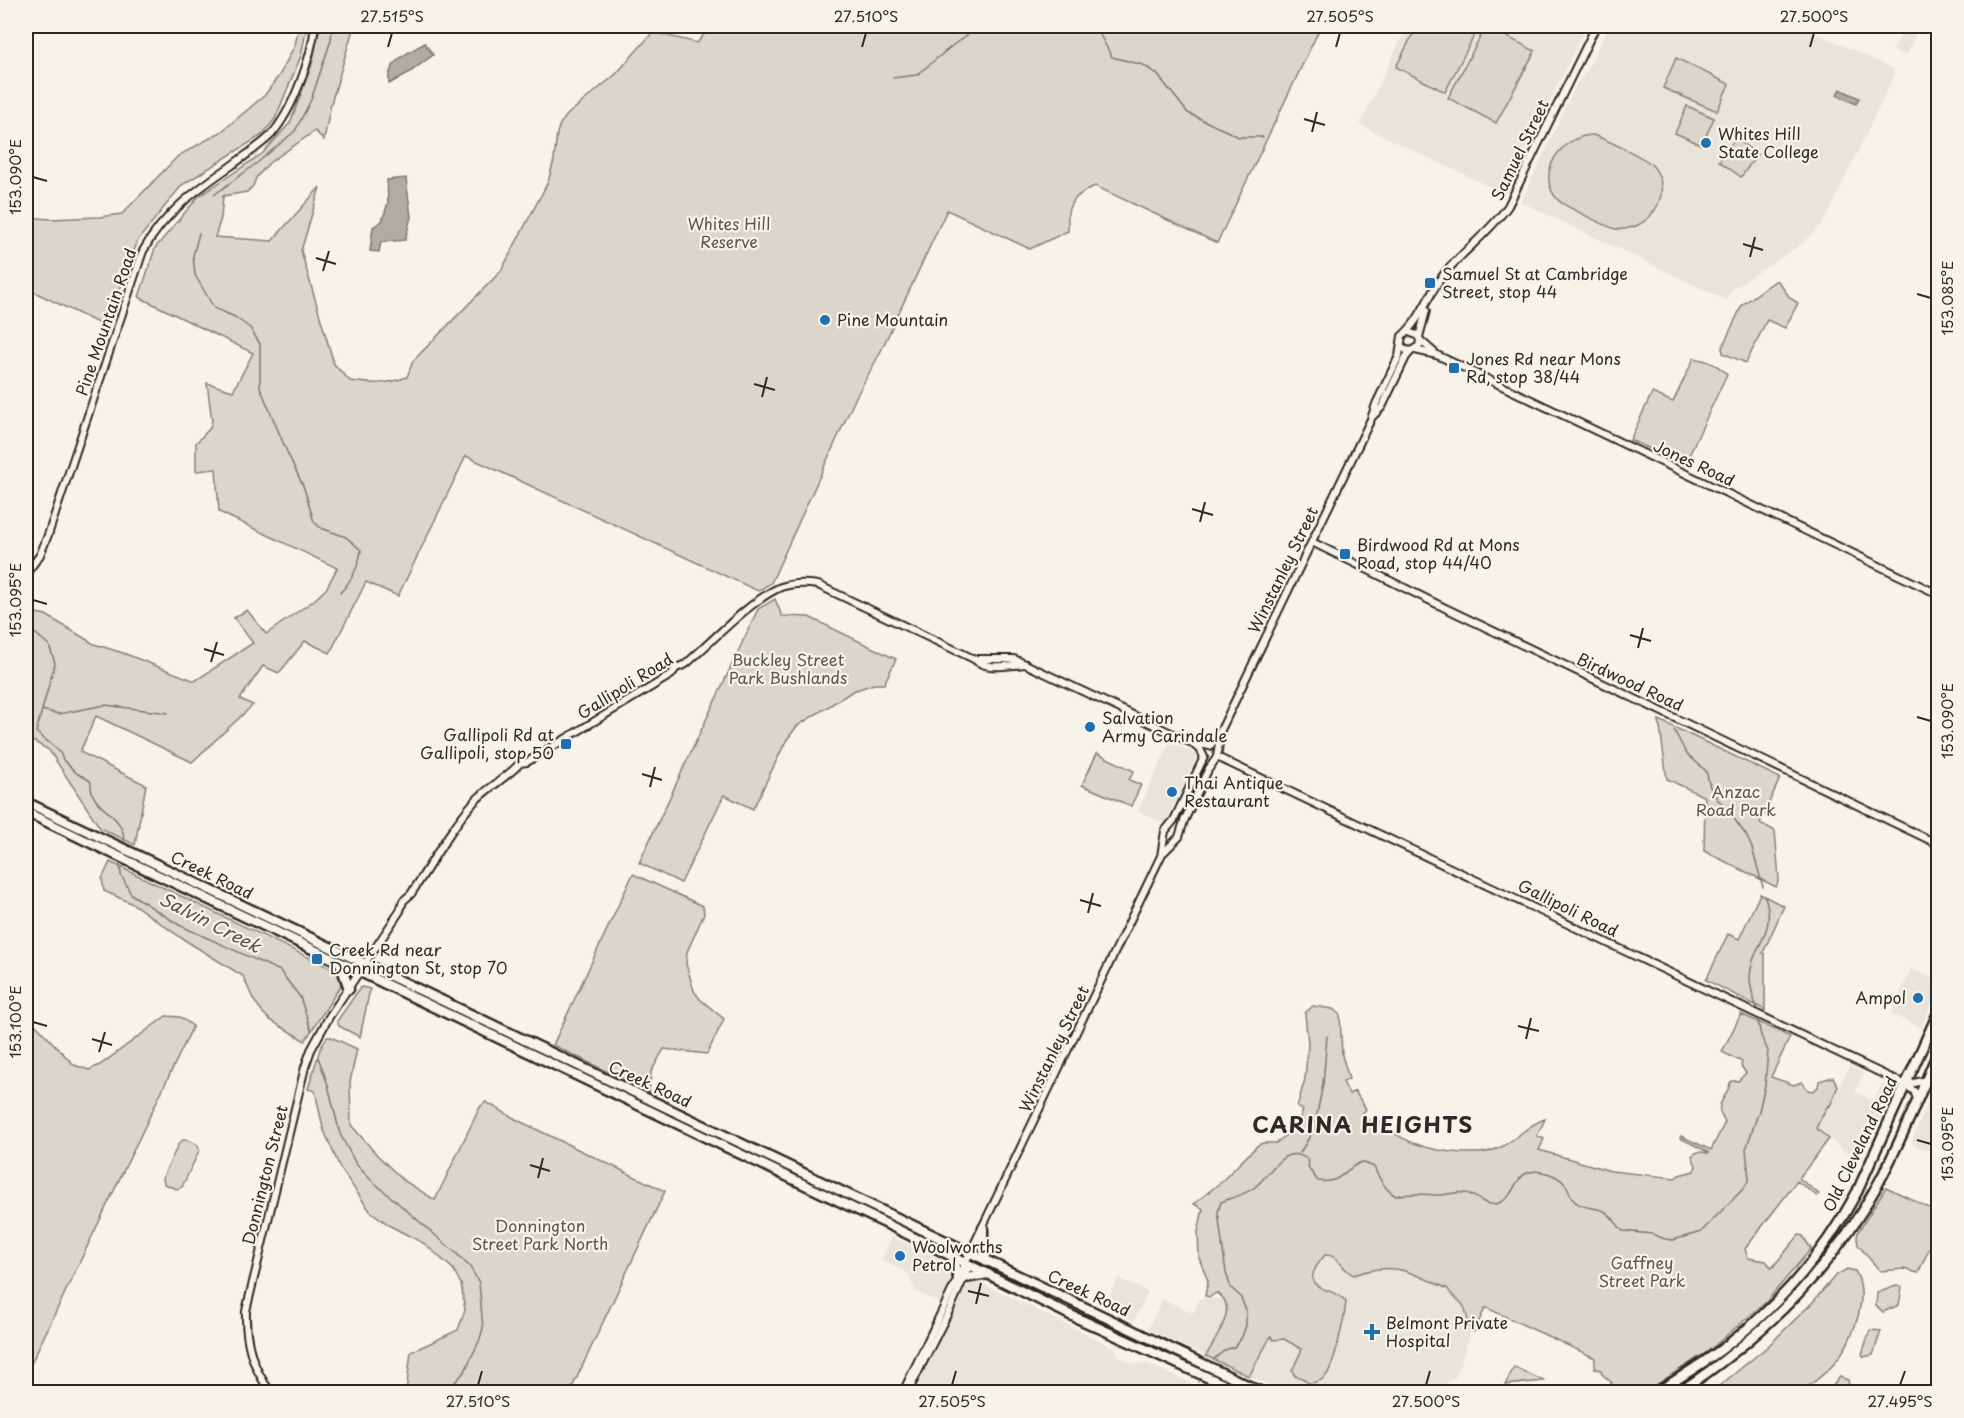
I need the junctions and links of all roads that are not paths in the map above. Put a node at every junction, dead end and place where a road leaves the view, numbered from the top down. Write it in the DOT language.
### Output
graph roads {
  1 [pos="315,26"];
  2 [pos="1596,26"];
  3 [pos="1428,301"];
  4 [pos="1408,332"];
  5 [pos="1419,338"];
  6 [pos="1401,346"];
  7 [pos="1413,350"];
  8 [pos="1437,355"];
  9 [pos="1371,419"];
  10 [pos="1312,542"];
  11 [pos="26,574"];
  12 [pos="1938,594"];
  13 [pos="1220,732"];
  14 [pos="1192,743"];
  15 [pos="1209,747"];
  16 [pos="1203,756"];
  17 [pos="1216,756"];
  18 [pos="26,802"];
  19 [pos="26,812"];
  20 [pos="1168,827"];
  21 [pos="1180,832"];
  22 [pos="1165,836"];
  23 [pos="1175,841"];
  24 [pos="1938,844"];
  25 [pos="1161,856"];
  26 [pos="129,857"];
  27 [pos="340,963"];
  28 [pos="363,969"];
  29 [pos="349,989"];
  30 [pos="1938,1013"];
  31 [pos="1938,1052"];
  32 [pos="1926,1080"];
  33 [pos="1906,1085"];
  34 [pos="1917,1099"];
  35 [pos="983,1228"];
  36 [pos="952,1255"];
  37 [pos="969,1260"];
  38 [pos="987,1262"];
  39 [pos="989,1274"];
  40 [pos="961,1278"];
  41 [pos="271,1392"];
  42 [pos="903,1392"];
  43 [pos="908,1392"];
  44 [pos="1240,1392"];
  45 [pos="1262,1392"];
  46 [pos="1657,1392"];
  47 [pos="1679,1392"];
  1 -- 11 [label="street, Pine Mountain Road"];
  2 -- 3 [label="street, Samuel Street"];
  3 -- 4 [label="street, Samuel Street"];
  3 -- 5 [label="street, Samuel Street"];
  4 -- 5 [label="street"];
  4 -- 6 [label="street"];
  5 -- 7 [label="street"];
  5 -- 8 [label="street, Jones Road"];
  6 -- 7 [label="street"];
  6 -- 9 [label="street, Winstanley Street"];
  7 -- 8 [label="street, Jones Road"];
  7 -- 9 [label="street, Winstanley Street"];
  8 -- 12 [label="street, Jones Road"];
  9 -- 10 [label="street, Winstanley Street"];
  10 -- 13 [label="street, Winstanley Street"];
  10 -- 24 [label="street, Birdwood Road"];
  13 -- 15 [label="street, Winstanley Street"];
  13 -- 17 [label="street, Winstanley Street"];
  14 -- 15 [label="street, Gallipoli Road"];
  14 -- 16 [label="street, Gallipoli Road"];
  14 -- 28 [label="street, Gallipoli Road"];
  15 -- 16 [label="street, Winstanley Street"];
  15 -- 17 [label="street"];
  16 -- 17 [label="street"];
  16 -- 20 [label="street, Winstanley Street"];
  17 -- 21 [label="street, Winstanley Street"];
  17 -- 33 [label="street, Gallipoli Road"];
  18 -- 26 [label="main road, Creek Road"];
  19 -- 26 [label="main road, Creek Road"];
  20 -- 21 [label="street"];
  20 -- 22 [label="street, Winstanley Street"];
  21 -- 23 [label="street, Winstanley Street"];
  22 -- 23 [label="street"];
  22 -- 25 [label="street, Winstanley Street"];
  23 -- 25 [label="street, Winstanley Street"];
  25 -- 35 [label="street, Winstanley Street"];
  26 -- 27 [label="main road, Creek Road"];
  26 -- 28 [label="main road, Creek Road"];
  27 -- 28 [label="main road, Creek Road"];
  27 -- 29 [label="main road"];
  28 -- 29 [label="street, Donnington Street"];
  28 -- 36 [label="main road, Creek Road"];
  28 -- 37 [label="main road, Creek Road"];
  29 -- 41 [label="street, Donnington Street"];
  30 -- 33 [label="main road, Old Cleveland Road"];
  31 -- 32 [label="main road, Old Cleveland Road"];
  32 -- 33 [label="street"];
  32 -- 34 [label="main road, Old Cleveland Road"];
  33 -- 34 [label="street"];
  33 -- 46 [label="main road, Old Cleveland Road"];
  34 -- 47 [label="main road, Old Cleveland Road"];
  35 -- 37 [label="street, Winstanley Street"];
  35 -- 38 [label="main road"];
  36 -- 37 [label="main road, Creek Road"];
  36 -- 40 [label="main road"];
  37 -- 38 [label="main road, Creek Road"];
  37 -- 39 [label="main road, Creek Road"];
  37 -- 40 [label="street, Winstanley Street"];
  38 -- 45 [label="main road, Creek Road"];
  39 -- 40 [label="main road"];
  39 -- 44 [label="main road, Creek Road"];
  40 -- 42 [label="street, Winstanley Street"];
  40 -- 43 [label="street, Winstanley Street"];
}
